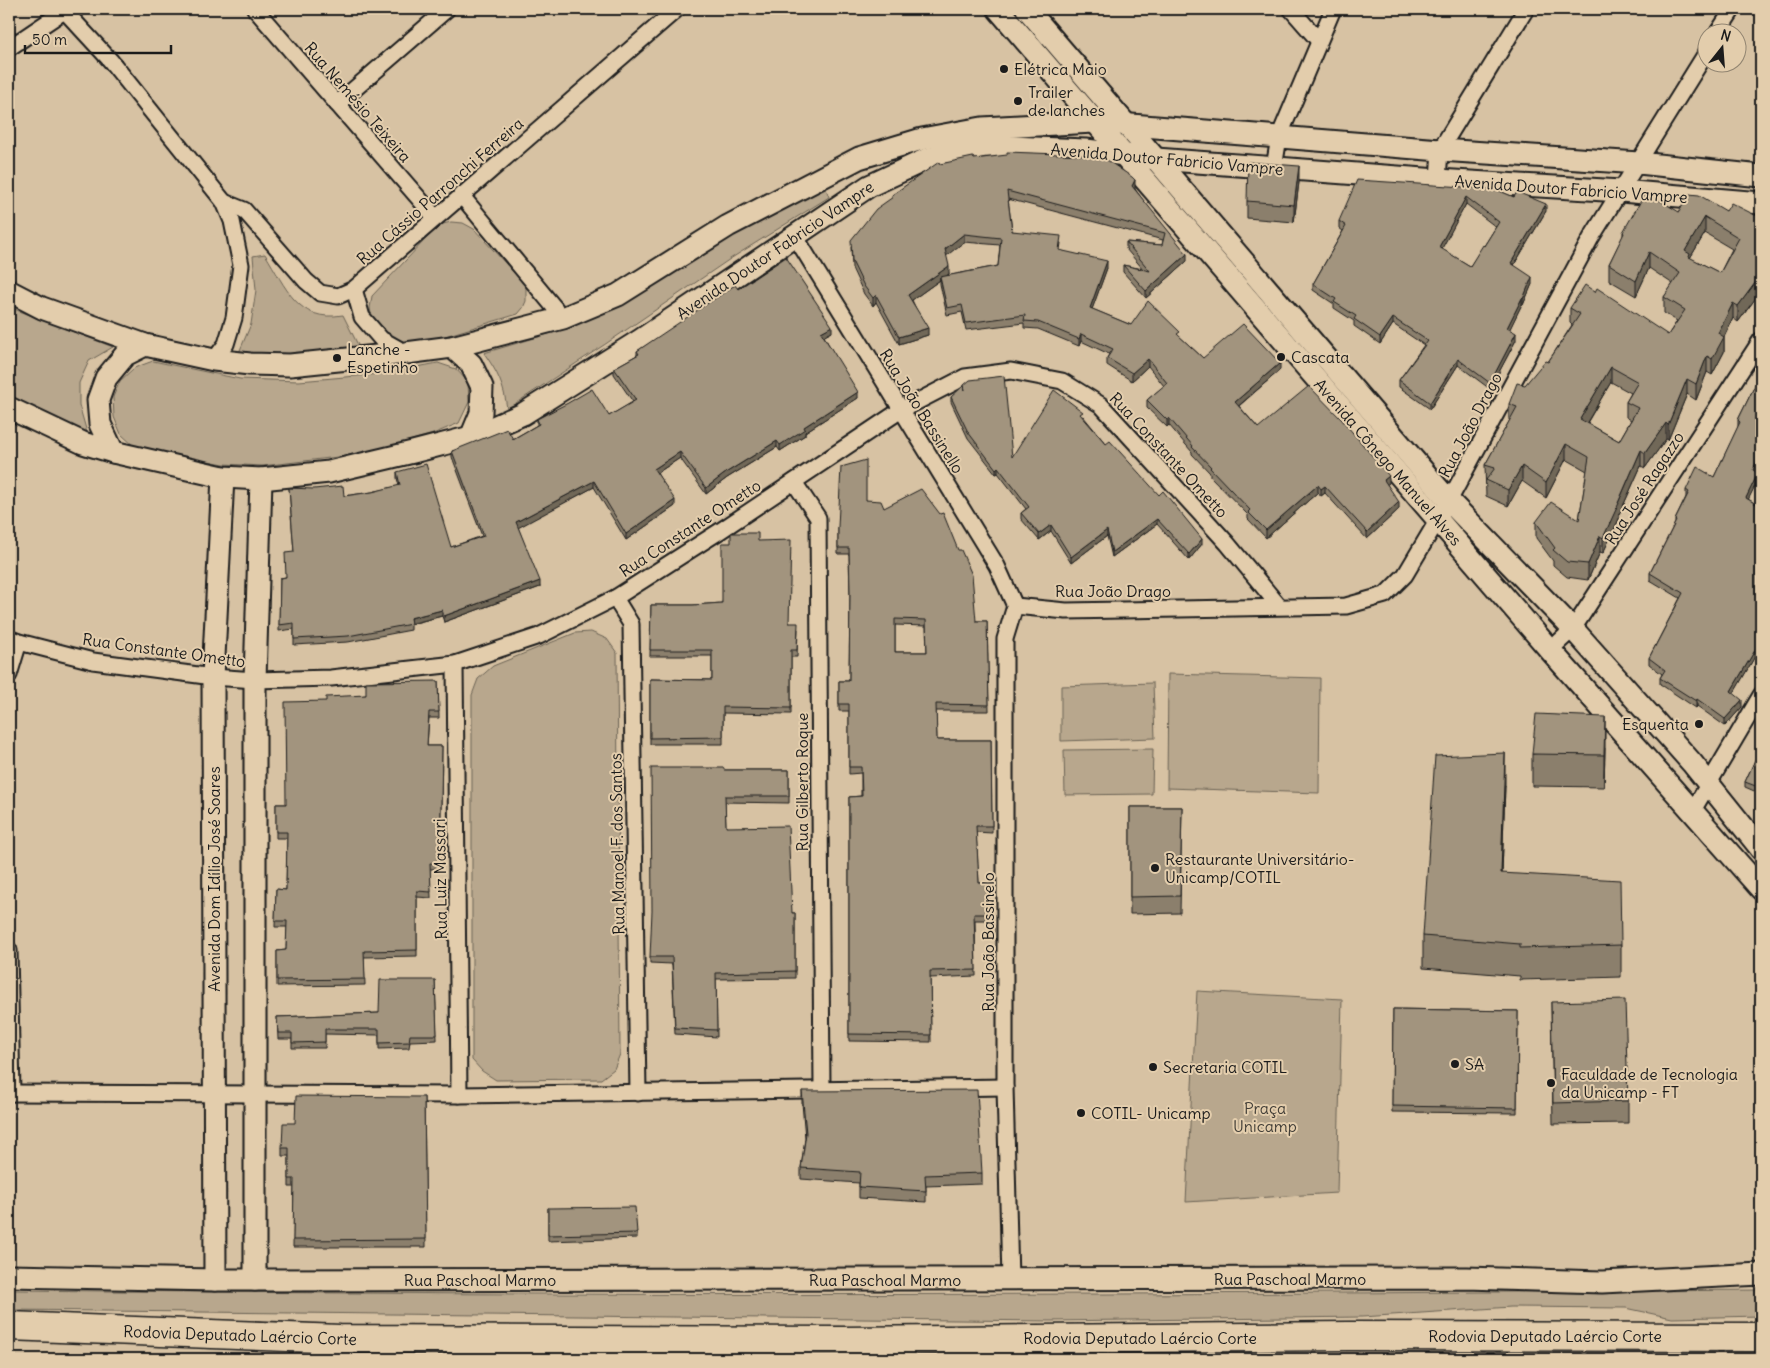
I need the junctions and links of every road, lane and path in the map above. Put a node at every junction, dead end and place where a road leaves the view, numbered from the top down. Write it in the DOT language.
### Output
graph roads {
  1 [pos="255,9"];
  2 [pos="677,9"];
  3 [pos="998,9"];
  4 [pos="1026,9"];
  5 [pos="1291,9"];
  6 [pos="1333,9"];
  7 [pos="1526,9"];
  8 [pos="1733,9"];
  9 [pos="63,10"];
  10 [pos="442,10"];
  11 [pos="1725,22"];
  12 [pos="1319,41"];
  13 [pos="9,48"];
  14 [pos="1698,66"];
  15 [pos="337,104"];
  16 [pos="1094,122"];
  17 [pos="1127,125"];
  18 [pos="1279,137"];
  19 [pos="1440,150"];
  20 [pos="1122,155"];
  21 [pos="1156,159"];
  22 [pos="1638,163"];
  23 [pos="1274,168"];
  24 [pos="1761,176"];
  25 [pos="1438,180"];
  26 [pos="1621,191"];
  27 [pos="461,195"];
  28 [pos="224,202"];
  29 [pos="1761,203"];
  30 [pos="435,217"];
  31 [pos="795,236"];
  32 [pos="354,289"];
  33 [pos="9,291"];
  34 [pos="563,318"];
  35 [pos="1761,340"];
  36 [pos="145,345"];
  37 [pos="452,347"];
  38 [pos="406,353"];
  39 [pos="214,360"];
  40 [pos="9,408"];
  41 [pos="901,410"];
  42 [pos="470,437"];
  43 [pos="114,452"];
  44 [pos="223,477"];
  45 [pos="260,479"];
  46 [pos="794,482"];
  47 [pos="1449,501"];
  48 [pos="1438,520"];
  49 [pos="615,598"];
  50 [pos="1014,606"];
  51 [pos="1279,606"];
  52 [pos="1573,629"];
  53 [pos="14,640"];
  54 [pos="1550,650"];
  55 [pos="455,664"];
  56 [pos="9,675"];
  57 [pos="213,677"];
  58 [pos="255,680"];
  59 [pos="1761,695"];
  60 [pos="1709,786"];
  61 [pos="1692,812"];
  62 [pos="1761,849"];
  63 [pos="1761,889"];
  64 [pos="9,950"];
  65 [pos="1006,1087"];
  66 [pos="822,1089"];
  67 [pos="10,1093"];
  68 [pos="638,1093"];
  69 [pos="215,1094"];
  70 [pos="255,1094"];
  71 [pos="459,1095"];
  72 [pos="1761,1274"];
  73 [pos="9,1276"];
  74 [pos="216,1280"];
  75 [pos="255,1280"];
  76 [pos="1010,1280"];
  77 [pos="9,1326"];
  78 [pos="1761,1337"];
  1 -- 15 [label="street, Rua Nemésio Teixeira"];
  2 -- 27 [label="street, Rua Cássio Parronchi Ferreira"];
  3 -- 16 [label="street, Avenida Cônego Manuel Alves"];
  4 -- 17 [label="street, Avenida Cônego Manuel Alves"];
  5 -- 12 [label="street"];
  6 -- 12 [label="street"];
  7 -- 19 [label="street"];
  8 -- 11 [label="street"];
  9 -- 13 [label="street"];
  9 -- 28 [label="street"];
  10 -- 15 [label="street"];
  12 -- 18 [label="street"];
  14 -- 22 [label="street, Rua João Drago"];
  15 -- 30 [label="street, Rua Nemésio Teixeira"];
  16 -- 17 [label="street, Avenida Doutor Fabricio Vampre"];
  16 -- 20 [label="street, Avenida Cônego Manuel Alves"];
  16 -- 34 [label="street, Avenida Doutor Fabricio Vampre"];
  17 -- 18 [label="street, Avenida Doutor Fabricio Vampre"];
  17 -- 21 [label="street, Avenida Cônego Manuel Alves"];
  18 -- 19 [label="street, Avenida Doutor Fabricio Vampre"];
  18 -- 23 [label="street"];
  19 -- 22 [label="street, Avenida Doutor Fabricio Vampre"];
  19 -- 25 [label="street"];
  20 -- 21 [label="street, Avenida Doutor Fabricio Vampre"];
  20 -- 31 [label="street, Avenida Doutor Fabricio Vampre"];
  20 -- 48 [label="street, Avenida Cônego Manuel Alves"];
  21 -- 23 [label="street, Avenida Doutor Fabricio Vampre"];
  21 -- 47 [label="street, Avenida Cônego Manuel Alves"];
  22 -- 24 [label="street, Avenida Doutor Fabricio Vampre"];
  22 -- 26 [label="street, Rua João Drago"];
  23 -- 25 [label="street, Avenida Doutor Fabricio Vampre"];
  25 -- 26 [label="street, Avenida Doutor Fabricio Vampre"];
  26 -- 29 [label="street, Avenida Doutor Fabricio Vampre"];
  26 -- 47 [label="street, Rua João Drago"];
  27 -- 30 [label="street, Rua Cássio Parronchi Ferreira"];
  27 -- 34 [label="street"];
  28 -- 32 [label="street, Rua Cássio Parronchi Ferreira"];
  28 -- 39 [label="street"];
  30 -- 32 [label="street, Rua Cássio Parronchi Ferreira"];
  31 -- 41 [label="street, Rua João Bassinello"];
  31 -- 42 [label="street, Avenida Doutor Fabricio Vampre"];
  32 -- 38 [label="street"];
  33 -- 36 [label="street, Avenida Doutor Fabricio Vampre"];
  34 -- 37 [label="street, Avenida Doutor Fabricio Vampre"];
  35 -- 52 [label="street, Rua José Ragazzo"];
  36 -- 39 [label="street, Avenida Doutor Fabricio Vampre"];
  36 -- 43 [label="street"];
  37 -- 38 [label="street, Avenida Doutor Fabricio Vampre"];
  37 -- 42 [label="street"];
  38 -- 39 [label="street, Avenida Doutor Fabricio Vampre"];
  40 -- 43 [label="street, Avenida Doutor Fabricio Vampre"];
  41 -- 46 [label="street, Rua Constante Ometto"];
  41 -- 50 [label="street, Rua João Bassinello"];
  41 -- 51 [label="street, Rua Constante Ometto"];
  42 -- 45 [label="street, Avenida Doutor Fabricio Vampre"];
  43 -- 44 [label="street, Avenida Doutor Fabricio Vampre"];
  44 -- 45 [label="street, Avenida Doutor Fabricio Vampre"];
  44 -- 57 [label="street, Avenida Dom Idílio José Soares"];
  45 -- 58 [label="street"];
  46 -- 49 [label="street, Rua Constante Ometto"];
  46 -- 66 [label="street, Rua Gilberto Roque"];
  47 -- 48 [label="street, Rua João Drago"];
  47 -- 52 [label="street, Avenida Cônego Manuel Alves"];
  48 -- 51 [label="street, Rua João Drago"];
  48 -- 54 [label="street, Avenida Cônego Manuel Alves"];
  49 -- 55 [label="street, Rua Constante Ometto"];
  49 -- 68 [label="street, Rua Manoel F. dos Santos"];
  50 -- 51 [label="street, Rua João Drago"];
  50 -- 65 [label="street, Rua João Bassinelo"];
  52 -- 54 [label="street, Rua José Ragazzo"];
  52 -- 60 [label="street, Avenida Cônego Manuel Alves"];
  53 -- 56 [label="street"];
  53 -- 57 [label="street, Rua Constante Ometto"];
  54 -- 61 [label="street, Avenida Cônego Manuel Alves"];
  55 -- 58 [label="street, Rua Constante Ometto"];
  55 -- 71 [label="street, Rua Luiz Massari"];
  57 -- 58 [label="street, Rua Constante Ometto"];
  57 -- 69 [label="street, Avenida Dom Idílio José Soares"];
  58 -- 70 [label="street"];
  59 -- 60 [label="street"];
  60 -- 61 [label="street"];
  60 -- 62 [label="street, Avenida Cônego Manuel Alves"];
  61 -- 63 [label="street, Avenida Cônego Manuel Alves"];
  64 -- 67 [label="street"];
  65 -- 66 [label="street"];
  65 -- 76 [label="street, Rua João Bassinelo"];
  66 -- 68 [label="street"];
  67 -- 69 [label="street"];
  68 -- 71 [label="street"];
  69 -- 70 [label="street"];
  69 -- 74 [label="street, Avenida Dom Idílio José Soares"];
  70 -- 71 [label="street"];
  70 -- 75 [label="street"];
  72 -- 76 [label="street, Rua Paschoal Marmo"];
  73 -- 74 [label="street, Rua Paschoal Marmo"];
  74 -- 75 [label="street, Rua Paschoal Marmo"];
  75 -- 76 [label="street, Rua Paschoal Marmo"];
  77 -- 78 [label="highway, Rodovia Deputado Laércio Corte"];
}
